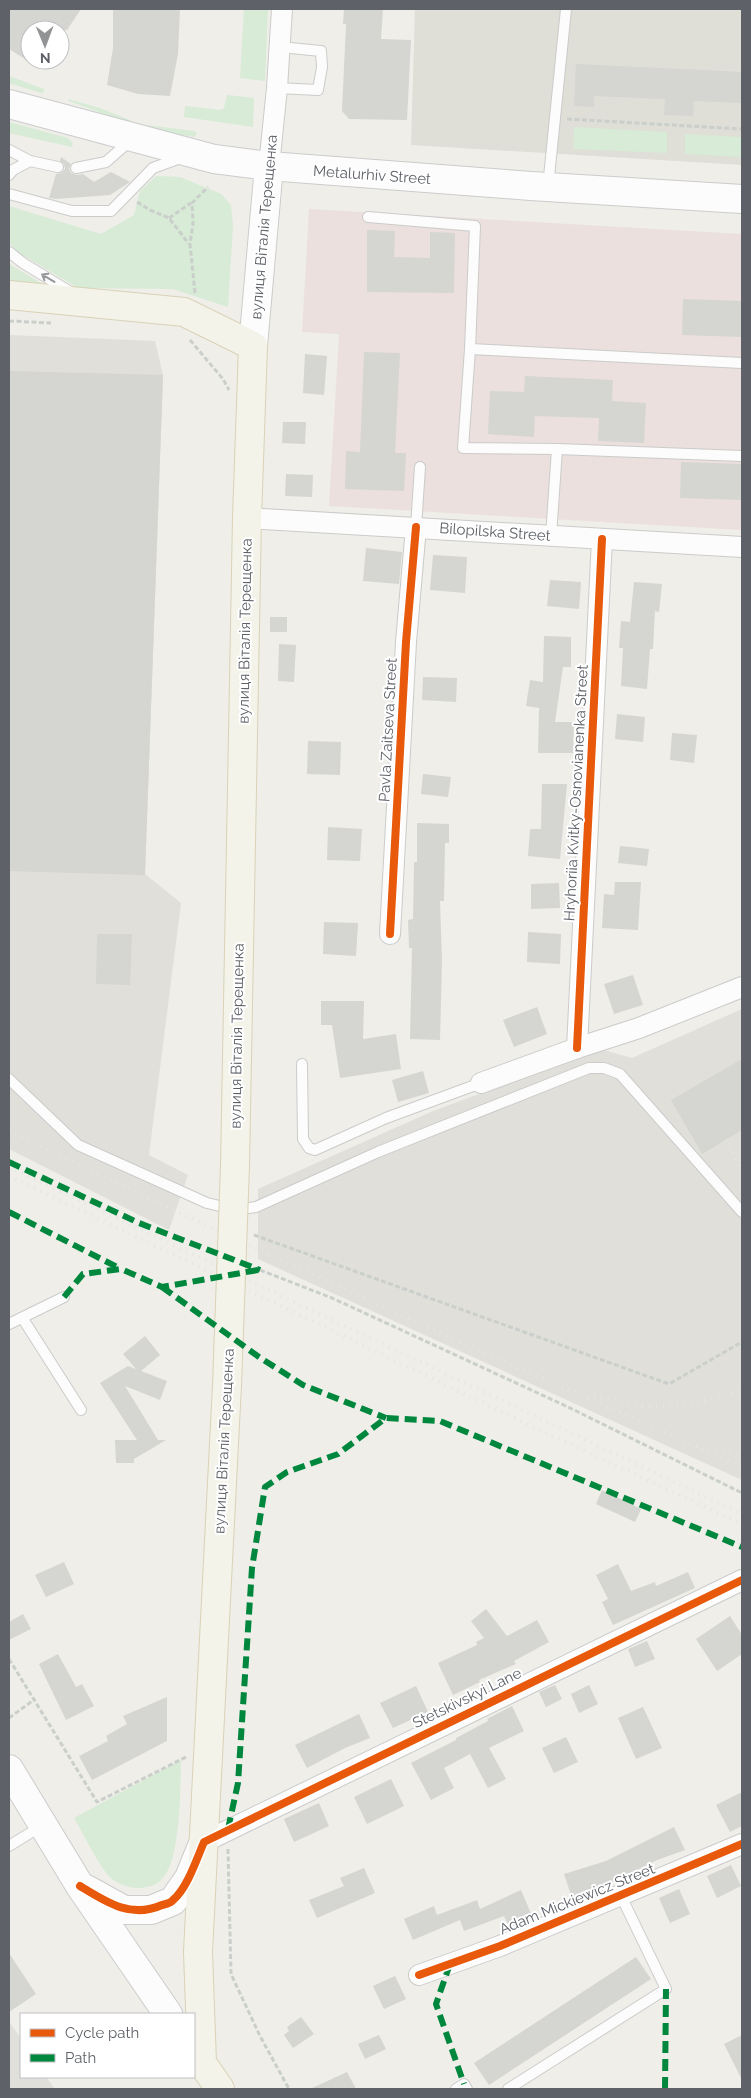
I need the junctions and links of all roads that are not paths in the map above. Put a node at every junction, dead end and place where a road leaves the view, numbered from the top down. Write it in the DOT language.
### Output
graph roads {
  1 [pos="282,9"];
  2 [pos="566,9"];
  3 [pos="280,48"];
  4 [pos="278,88"];
  5 [pos="9,104"];
  6 [pos="134,138"];
  7 [pos="9,150"];
  8 [pos="192,153"];
  9 [pos="30,160"];
  10 [pos="269,166"];
  11 [pos="58,167"];
  12 [pos="76,168"];
  13 [pos="9,176"];
  14 [pos="548,187"];
  15 [pos="9,194"];
  16 [pos="742,199"];
  17 [pos="368,217"];
  18 [pos="9,252"];
  19 [pos="9,295"];
  20 [pos="87,303"];
  21 [pos="253,346"];
  22 [pos="470,349"];
  23 [pos="742,363"];
  24 [pos="557,449"];
  25 [pos="742,456"];
  26 [pos="420,466"];
  27 [pos="247,518"];
  28 [pos="416,527"];
  29 [pos="551,536"];
  30 [pos="602,539"];
  31 [pos="742,547"];
  32 [pos="390,934"];
  33 [pos="742,987"];
  34 [pos="576,1048"];
  35 [pos="302,1064"];
  36 [pos="9,1079"];
  37 [pos="481,1082"];
  38 [pos="742,1212"];
  39 [pos="64,1297"];
  40 [pos="23,1318"];
  41 [pos="9,1324"];
  42 [pos="80,1410"];
  43 [pos="742,1580"];
  44 [pos="9,1769"];
  45 [pos="44,1824"];
  46 [pos="204,1842"];
  47 [pos="742,1844"];
  48 [pos="9,1846"];
  49 [pos="80,1886"];
  50 [pos="621,1896"];
  51 [pos="420,1974"];
  52 [pos="167,2013"];
  53 [pos="198,2057"];
  54 [pos="220,2089"];
  55 [pos="456,2089"];
  56 [pos="467,2089"];
  57 [pos="508,2089"];
  1 -- 3 [label="street, вулиця Віталія Терещенка"];
  2 -- 14 [label="lane"];
  3 -- 4 [label="street, вулиця Віталія Терещенка"];
  3 -- 4 [label="lane"];
  4 -- 10 [label="street, вулиця Віталія Терещенка"];
  5 -- 6 [label="main road, Metalurhiv Street"];
  6 -- 8 [label="main road, Metalurhiv Street"];
  6 -- 12 [label="lane"];
  7 -- 9 [label="lane"];
  8 -- 10 [label="main road, Metalurhiv Street"];
  8 -- 15 [label="lane"];
  9 -- 11 [label="lane"];
  9 -- 13 [label="lane"];
  10 -- 14 [label="main road, Metalurhiv Street"];
  10 -- 21 [label="main road, вулиця Віталія Терещенка"];
  14 -- 16 [label="main road, Metalurhiv Street"];
  17 -- 22 [label="lane"];
  20 -- 18 [label="lane, one-way"];
  19 -- 20 [label="main road"];
  20 -- 21 [label="main road"];
  21 -- 27 [label="main road, вулиця Віталія Терещенка"];
  22 -- 23 [label="lane"];
  22 -- 24 [label="lane"];
  24 -- 25 [label="lane"];
  24 -- 29 [label="lane"];
  26 -- 28 [label="lane"];
  27 -- 28 [label="street, Bilopilska Street"];
  27 -- 46 [label="main road, вулиця Віталія Терещенка, bridge"];
  28 -- 29 [label="street, Bilopilska Street"];
  28 -- 32 [label="street, Pavla Zaitseva Street"];
  29 -- 30 [label="street, Bilopilska Street"];
  30 -- 31 [label="street, Bilopilska Street"];
  30 -- 34 [label="street, Hryhoriia Kvitky-Osnovianenka Street"];
  33 -- 34 [label="street"];
  34 -- 37 [label="street"];
  35 -- 37 [label="lane"];
  36 -- 38 [label="lane"];
  39 -- 40 [label="lane"];
  40 -- 41 [label="lane"];
  40 -- 42 [label="lane"];
  43 -- 46 [label="street, Stetskivskyi Lane"];
  44 -- 45 [label="main road"];
  45 -- 48 [label="lane"];
  45 -- 49 [label="main road"];
  46 -- 49 [label="main road"];
  46 -- 53 [label="main road, вулиця Віталія Терещенка"];
  47 -- 50 [label="street, Adam Mickiewicz Street"];
  49 -- 52 [label="main road"];
  50 -- 51 [label="street, Adam Mickiewicz Street"];
  50 -- 57 [label="lane"];
  53 -- 54 [label="main road"];
  55 -- 56 [label="lane"];
}
